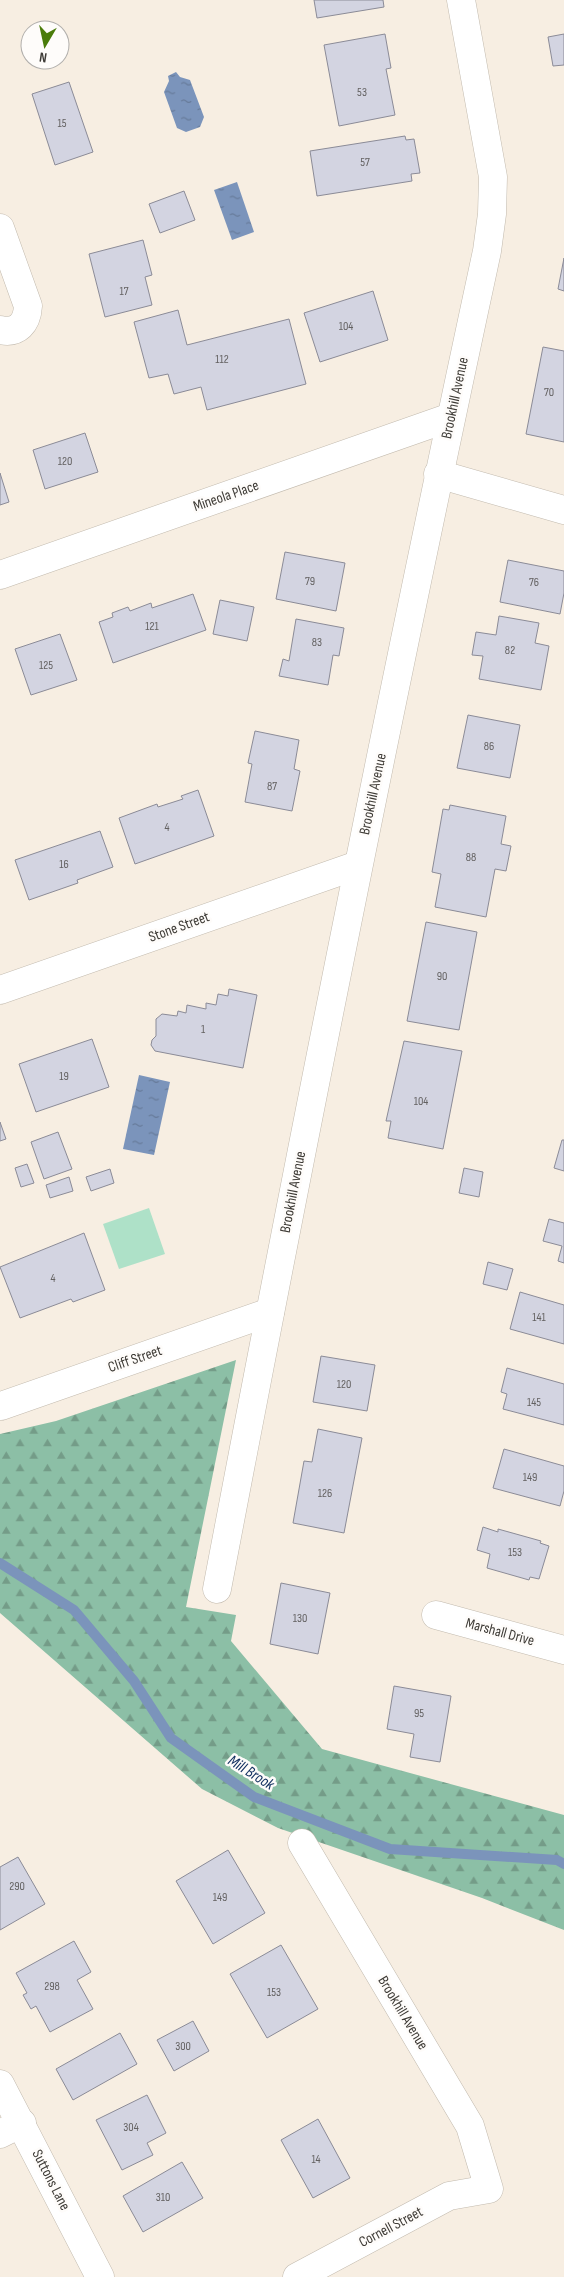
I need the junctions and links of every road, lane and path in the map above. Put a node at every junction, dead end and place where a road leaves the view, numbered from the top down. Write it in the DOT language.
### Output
graph roads {
  1 [pos="461,0"];
  2 [pos="0,228"];
  3 [pos="0,330"];
  4 [pos="451,417"];
  5 [pos="438,474"];
  6 [pos="564,510"];
  7 [pos="0,575"];
  8 [pos="358,865"];
  9 [pos="0,990"];
  10 [pos="270,1312"];
  11 [pos="0,1406"];
  12 [pos="217,1589"];
  13 [pos="436,1614"];
  14 [pos="564,1650"];
  15 [pos="302,1843"];
  16 [pos="0,2084"];
  17 [pos="11,2129"];
  18 [pos="489,2189"];
  19 [pos="100,2277"];
  20 [pos="296,2277"];
  1 -- 4 [label="street, Brookhill Avenue"];
  2 -- 3 [label="street"];
  4 -- 5 [label="street, Brookhill Avenue"];
  4 -- 7 [label="street, Mineola Place"];
  5 -- 6 [label="street"];
  5 -- 8 [label="street, Brookhill Avenue"];
  8 -- 9 [label="street, Stone Street"];
  8 -- 10 [label="street, Brookhill Avenue"];
  10 -- 11 [label="street, Cliff Street"];
  10 -- 12 [label="street, Brookhill Avenue"];
  13 -- 14 [label="street, Marshall Drive"];
  15 -- 18 [label="street, Brookhill Avenue"];
  16 -- 17 [label="street, Suttons Lane"];
  17 -- 19 [label="street, Suttons Lane"];
  18 -- 20 [label="street, Cornell Street"];
}
